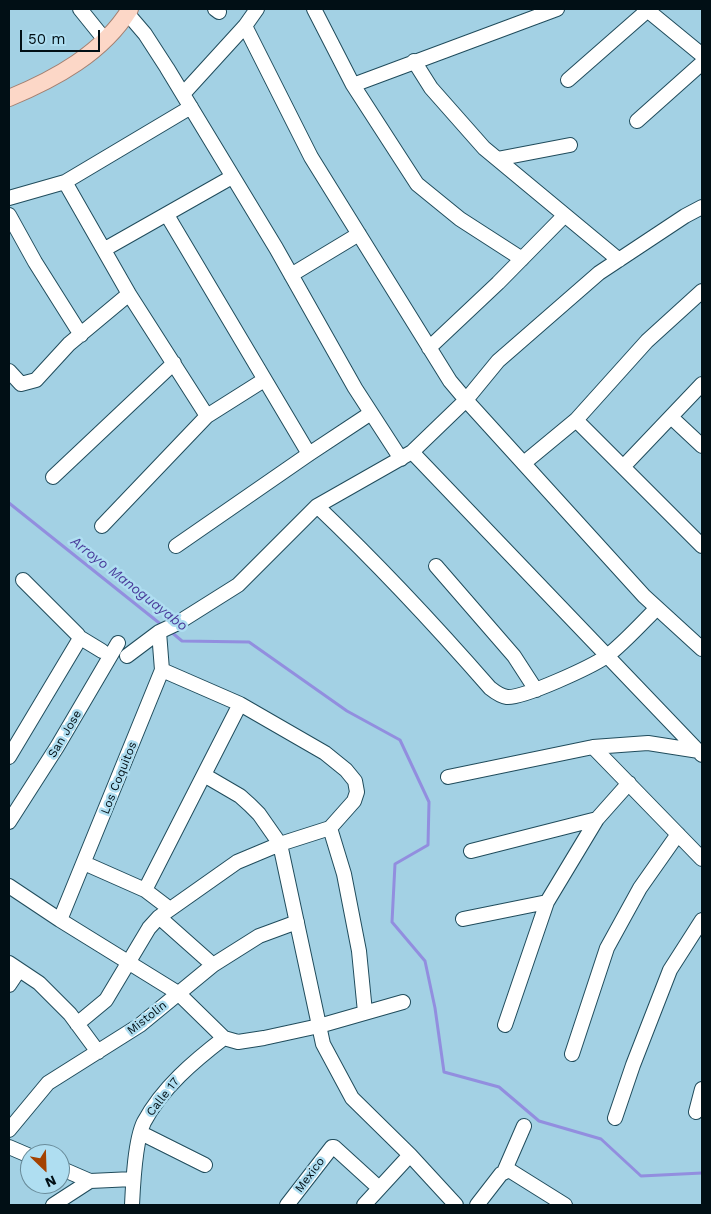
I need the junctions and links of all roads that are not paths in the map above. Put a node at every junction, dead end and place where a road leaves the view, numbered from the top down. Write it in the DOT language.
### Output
graph roads {
  1 [pos="80,9"];
  2 [pos="257,9"];
  3 [pos="314,9"];
  4 [pos="557,9"];
  5 [pos="648,9"];
  6 [pos="128,11"];
  7 [pos="245,26"];
  8 [pos="105,40"];
  9 [pos="702,55"];
  10 [pos="414,61"];
  11 [pos="702,63"];
  12 [pos="568,80"];
  13 [pos="353,85"];
  14 [pos="183,94"];
  15 [pos="9,96"];
  16 [pos="191,107"];
  17 [pos="638,121"];
  18 [pos="570,145"];
  19 [pos="496,159"];
  20 [pos="232,177"];
  21 [pos="65,182"];
  22 [pos="9,198"];
  23 [pos="702,207"];
  24 [pos="9,215"];
  25 [pos="167,215"];
  26 [pos="564,216"];
  27 [pos="359,234"];
  28 [pos="104,249"];
  29 [pos="522,259"];
  30 [pos="618,260"];
  31 [pos="291,275"];
  32 [pos="702,291"];
  33 [pos="129,294"];
  34 [pos="81,335"];
  35 [pos="430,348"];
  36 [pos="174,363"];
  37 [pos="9,371"];
  38 [pos="264,380"];
  39 [pos="702,384"];
  40 [pos="466,400"];
  41 [pos="371,413"];
  42 [pos="207,416"];
  43 [pos="671,417"];
  44 [pos="576,420"];
  45 [pos="702,446"];
  46 [pos="309,454"];
  47 [pos="406,455"];
  48 [pos="524,463"];
  49 [pos="623,467"];
  50 [pos="53,477"];
  51 [pos="317,506"];
  52 [pos="102,526"];
  53 [pos="176,546"];
  54 [pos="702,546"];
  55 [pos="436,566"];
  56 [pos="23,580"];
  57 [pos="657,608"];
  58 [pos="159,632"];
  59 [pos="79,638"];
  60 [pos="118,643"];
  61 [pos="702,649"];
  62 [pos="102,651"];
  63 [pos="127,656"];
  64 [pos="607,656"];
  65 [pos="162,670"];
  66 [pos="536,690"];
  67 [pos="240,704"];
  68 [pos="593,747"];
  69 [pos="701,753"];
  70 [pos="9,756"];
  71 [pos="204,775"];
  72 [pos="448,777"];
  73 [pos="629,783"];
  74 [pos="597,818"];
  75 [pos="9,822"];
  76 [pos="330,828"];
  77 [pos="678,834"];
  78 [pos="280,844"];
  79 [pos="472,851"];
  80 [pos="702,859"];
  81 [pos="84,863"];
  82 [pos="9,886"];
  83 [pos="145,890"];
  84 [pos="547,902"];
  85 [pos="164,913"];
  86 [pos="463,919"];
  87 [pos="60,920"];
  88 [pos="702,920"];
  89 [pos="297,922"];
  90 [pos="129,962"];
  91 [pos="212,965"];
  92 [pos="14,966"];
  93 [pos="9,985"];
  94 [pos="178,993"];
  95 [pos="403,1002"];
  96 [pos="365,1012"];
  97 [pos="77,1024"];
  98 [pos="505,1025"];
  99 [pos="319,1026"];
  100 [pos="224,1038"];
  101 [pos="98,1052"];
  102 [pos="572,1054"];
  103 [pos="702,1089"];
  104 [pos="696,1112"];
  105 [pos="615,1118"];
  106 [pos="524,1126"];
  107 [pos="9,1130"];
  108 [pos="141,1133"];
  109 [pos="410,1155"];
  110 [pos="205,1165"];
  111 [pos="507,1171"];
  112 [pos="70,1172"];
  113 [pos="133,1179"];
  114 [pos="90,1180"];
  115 [pos="379,1188"];
  116 [pos="53,1205"];
  117 [pos="132,1205"];
  118 [pos="287,1205"];
  119 [pos="364,1205"];
  120 [pos="456,1205"];
  121 [pos="477,1205"];
  122 [pos="566,1205"];
  1 -- 8 [label="street"];
  2 -- 7 [label="street"];
  3 -- 13 [label="street"];
  4 -- 10 [label="street"];
  5 -- 9 [label="street"];
  5 -- 12 [label="street"];
  6 -- 8 [label="main road"];
  6 -- 14 [label="street"];
  7 -- 14 [label="street"];
  7 -- 27 [label="street"];
  8 -- 15 [label="main road"];
  10 -- 13 [label="street"];
  10 -- 19 [label="street"];
  11 -- 17 [label="street"];
  13 -- 29 [label="street"];
  14 -- 16 [label="street"];
  16 -- 20 [label="street"];
  16 -- 21 [label="street"];
  18 -- 19 [label="street"];
  19 -- 26 [label="street"];
  20 -- 25 [label="street"];
  20 -- 31 [label="street"];
  21 -- 22 [label="street"];
  21 -- 28 [label="street"];
  23 -- 30 [label="street"];
  24 -- 34 [label="street"];
  25 -- 28 [label="street"];
  25 -- 38 [label="street"];
  26 -- 29 [label="street"];
  26 -- 30 [label="street"];
  27 -- 31 [label="street"];
  27 -- 35 [label="street"];
  28 -- 33 [label="street"];
  29 -- 35 [label="street"];
  30 -- 40 [label="street"];
  31 -- 41 [label="street"];
  32 -- 44 [label="street"];
  33 -- 34 [label="street"];
  33 -- 36 [label="street"];
  34 -- 37 [label="street"];
  35 -- 40 [label="street"];
  36 -- 42 [label="street"];
  36 -- 50 [label="street"];
  38 -- 42 [label="street"];
  38 -- 46 [label="street"];
  39 -- 43 [label="street"];
  40 -- 47 [label="street"];
  40 -- 48 [label="street"];
  41 -- 46 [label="street"];
  41 -- 47 [label="street"];
  42 -- 52 [label="street"];
  43 -- 45 [label="street"];
  43 -- 49 [label="street"];
  44 -- 48 [label="street"];
  44 -- 49 [label="street"];
  46 -- 53 [label="street"];
  47 -- 51 [label="street"];
  47 -- 64 [label="street"];
  48 -- 57 [label="street"];
  49 -- 54 [label="street"];
  51 -- 58 [label="street"];
  51 -- 66 [label="street"];
  55 -- 66 [label="street"];
  56 -- 59 [label="street"];
  57 -- 61 [label="street"];
  57 -- 64 [label="street"];
  58 -- 63 [label="street"];
  58 -- 65 [label="street, Los Coquitos"];
  59 -- 62 [label="street"];
  59 -- 70 [label="street"];
  60 -- 75 [label="street, San Jose"];
  64 -- 66 [label="street"];
  64 -- 69 [label="street"];
  65 -- 67 [label="street"];
  65 -- 81 [label="street, Los Coquitos"];
  67 -- 71 [label="street"];
  67 -- 76 [label="street"];
  68 -- 69 [label="street"];
  68 -- 72 [label="street"];
  68 -- 73 [label="street"];
  71 -- 78 [label="street"];
  71 -- 83 [label="street"];
  73 -- 74 [label="street"];
  73 -- 77 [label="street"];
  74 -- 79 [label="street"];
  74 -- 84 [label="street"];
  76 -- 78 [label="street"];
  76 -- 96 [label="street"];
  77 -- 80 [label="street"];
  77 -- 102 [label="street"];
  78 -- 85 [label="street"];
  78 -- 89 [label="street"];
  81 -- 83 [label="street"];
  81 -- 87 [label="street, Los Coquitos"];
  82 -- 87 [label="street"];
  83 -- 85 [label="street"];
  84 -- 86 [label="street"];
  84 -- 98 [label="street"];
  85 -- 90 [label="street"];
  85 -- 91 [label="street"];
  87 -- 90 [label="street"];
  88 -- 105 [label="street"];
  89 -- 91 [label="street, Mistolin"];
  89 -- 99 [label="street"];
  90 -- 94 [label="street"];
  90 -- 97 [label="street"];
  91 -- 94 [label="street, Mistolin"];
  92 -- 93 [label="street"];
  92 -- 97 [label="street"];
  94 -- 100 [label="street"];
  94 -- 101 [label="street, Mistolin"];
  95 -- 96 [label="street"];
  96 -- 99 [label="street"];
  97 -- 101 [label="street"];
  99 -- 100 [label="street"];
  99 -- 109 [label="street"];
  100 -- 108 [label="street, Calle 17"];
  101 -- 107 [label="street, Mistolin"];
  103 -- 104 [label="street"];
  106 -- 111 [label="street"];
  108 -- 110 [label="street"];
  108 -- 113 [label="street, Calle 17"];
  109 -- 115 [label="street"];
  109 -- 120 [label="street"];
  111 -- 121 [label="street"];
  111 -- 122 [label="street"];
  112 -- 114 [label="street"];
  113 -- 114 [label="street"];
  113 -- 117 [label="street, Calle 17"];
  114 -- 116 [label="street"];
  115 -- 118 [label="street, Mexico"];
  115 -- 119 [label="street"];
}
